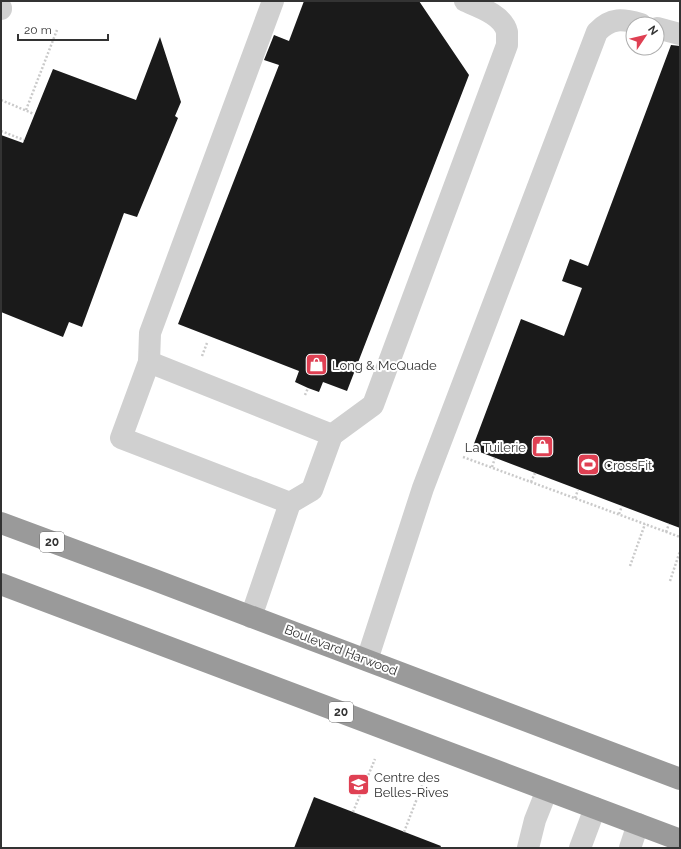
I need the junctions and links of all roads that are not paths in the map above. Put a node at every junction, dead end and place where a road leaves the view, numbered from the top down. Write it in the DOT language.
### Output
graph roads {
  1 [pos="273,1"];
  2 [pos="465,1"];
  3 [pos="625,20"];
  4 [pos="665,30"];
  5 [pos="680,34"];
  6 [pos="149,362"];
  7 [pos="332,435"];
  8 [pos="290,503"];
  9 [pos="1,523"];
  10 [pos="1,584"];
  11 [pos="251,617"];
  12 [pos="367,660"];
  13 [pos="680,779"];
  14 [pos="547,790"];
  15 [pos="595,808"];
  16 [pos="638,824"];
  17 [pos="680,840"];
  18 [pos="528,848"];
  19 [pos="580,848"];
  20 [pos="630,848"];
  1 -- 6 [label="lane"];
  2 -- 7 [label="lane"];
  3 -- 12 [label="lane"];
  4 -- 5 [label="lane"];
  6 -- 7 [label="lane"];
  6 -- 8 [label="lane"];
  7 -- 8 [label="lane"];
  8 -- 11 [label="lane"];
  9 -- 11 [label="highway, Boulevard Harwood / 20"];
  10 -- 14 [label="highway, 20"];
  11 -- 12 [label="highway, Boulevard Harwood / 20"];
  12 -- 13 [label="highway, Boulevard Harwood / 20"];
  14 -- 15 [label="highway, 20"];
  14 -- 18 [label="lane"];
  15 -- 16 [label="highway, 20"];
  15 -- 19 [label="lane"];
  16 -- 17 [label="highway, 20"];
  16 -- 20 [label="lane"];
}
